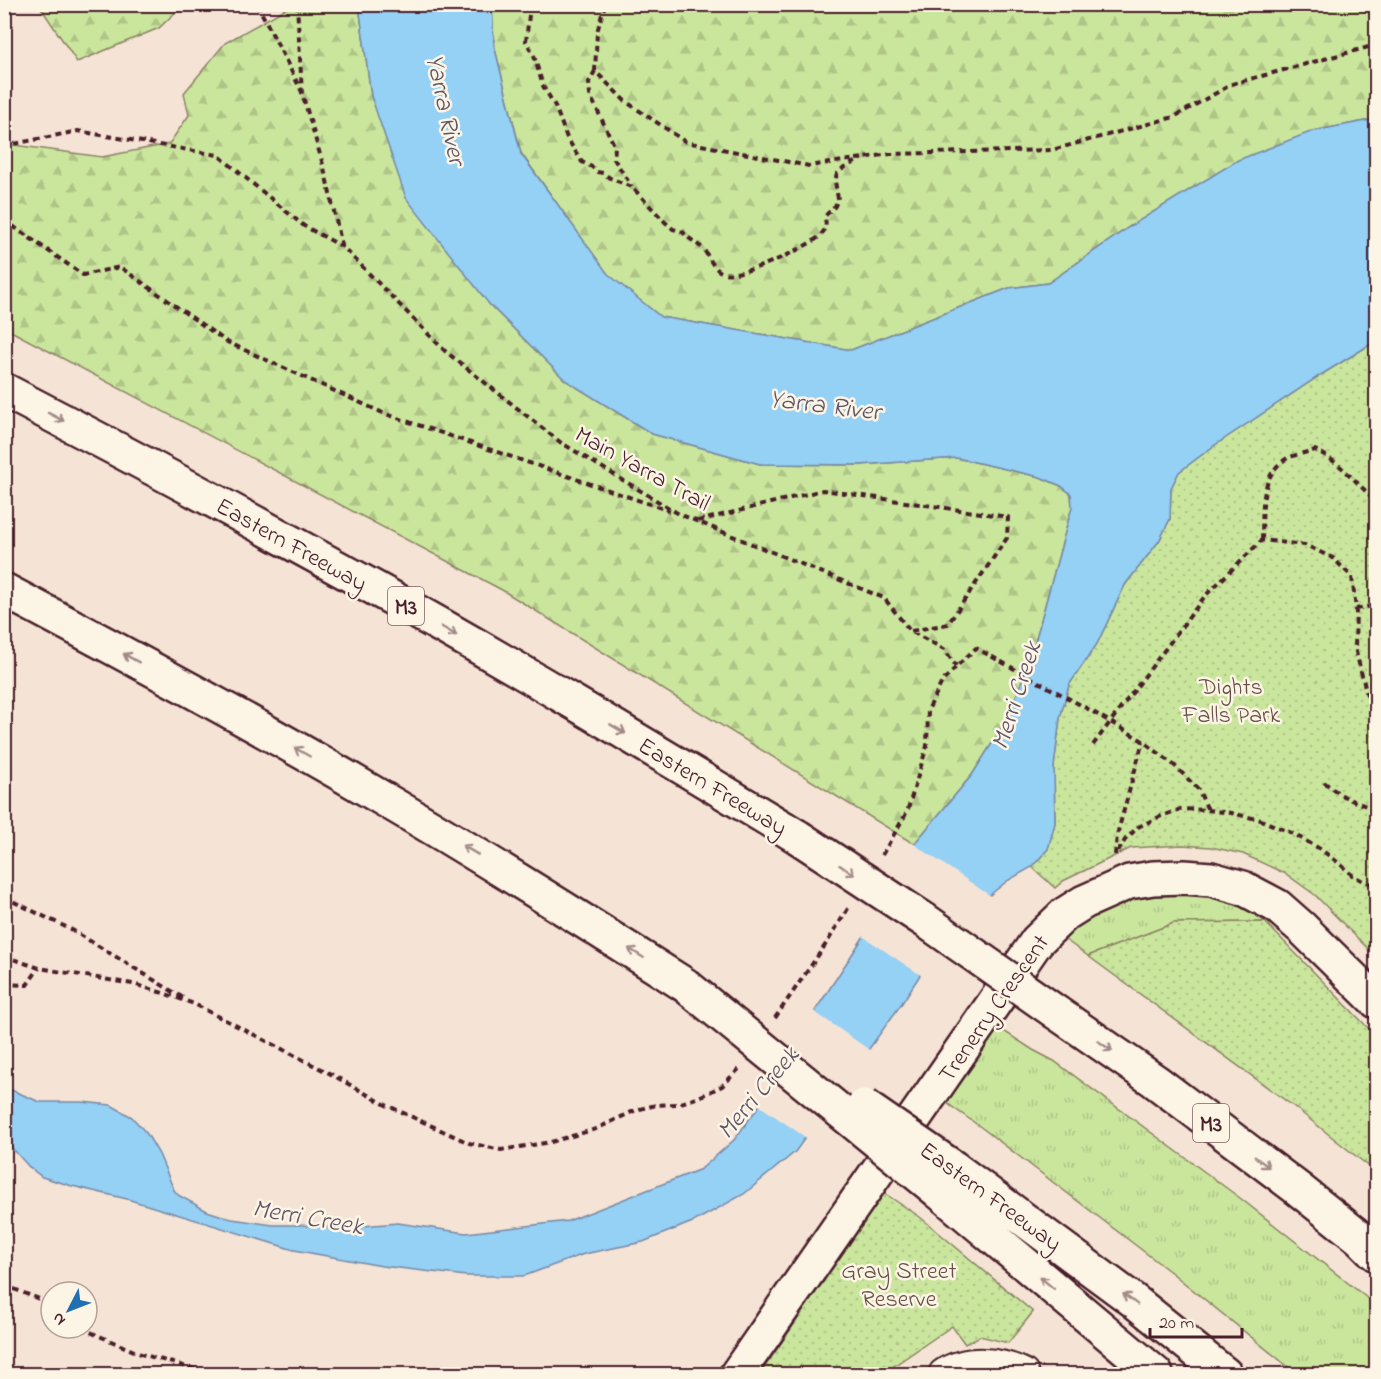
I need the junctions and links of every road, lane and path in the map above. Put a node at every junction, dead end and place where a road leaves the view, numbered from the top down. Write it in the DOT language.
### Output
graph roads {
  1 [pos="257,4"];
  2 [pos="297,4"];
  3 [pos="605,4"];
  4 [pos="529,15"];
  5 [pos="1377,45"];
  6 [pos="595,71"];
  7 [pos="302,93"];
  8 [pos="4,146"];
  9 [pos="864,158"];
  10 [pos="632,187"];
  11 [pos="4,220"];
  12 [pos="343,247"];
  13 [pos="4,390"];
  14 [pos="1377,501"];
  15 [pos="679,514"];
  16 [pos="698,521"];
  17 [pos="1262,540"];
  18 [pos="4,590"];
  19 [pos="1377,605"];
  20 [pos="1356,609"];
  21 [pos="910,631"];
  22 [pos="957,666"];
  23 [pos="1377,716"];
  24 [pos="1110,722"];
  25 [pos="1143,741"];
  26 [pos="1093,745"];
  27 [pos="1377,779"];
  28 [pos="1324,782"];
  29 [pos="1370,807"];
  30 [pos="1208,810"];
  31 [pos="1377,832"];
  32 [pos="878,861"];
  33 [pos="1376,885"];
  34 [pos="4,897"];
  35 [pos="853,901"];
  36 [pos="4,956"];
  37 [pos="39,968"];
  38 [pos="4,984"];
  39 [pos="1377,1002"];
  40 [pos="194,1004"];
  41 [pos="769,1026"];
  42 [pos="743,1063"];
  43 [pos="946,1179"];
  44 [pos="1371,1248"];
  45 [pos="4,1285"];
  46 [pos="39,1299"];
  47 [pos="99,1336"];
  48 [pos="948,1372"];
  49 [pos="212,1374"];
  50 [pos="737,1374"];
  51 [pos="1023,1374"];
  52 [pos="1156,1374"];
  53 [pos="1225,1374"];
  1 -- 7 [label="path"];
  2 -- 7 [label="path"];
  3 -- 6 [label="path"];
  4 -- 10 [label="path"];
  5 -- 9 [label="path"];
  6 -- 9 [label="path"];
  6 -- 10 [label="path"];
  7 -- 12 [label="path"];
  8 -- 12 [label="path"];
  9 -- 10 [label="path"];
  11 -- 15 [label="path"];
  12 -- 15 [label="path, Main Yarra Trail"];
  13 -- 44 [label="main road, Eastern Freeway / M3, one-way, bridge"];
  14 -- 17 [label="path"];
  15 -- 16 [label="path, Main Yarra Trail"];
  16 -- 21 [label="path, Main Yarra Trail"];
  16 -- 21 [label="path"];
  17 -- 20 [label="path"];
  17 -- 24 [label="path"];
  43 -- 18 [label="main road, Eastern Freeway, one-way, bridge"];
  19 -- 20 [label="path"];
  20 -- 23 [label="path"];
  21 -- 22 [label="path, Main Yarra Trail"];
  22 -- 24 [label="path"];
  22 -- 32 [label="path"];
  24 -- 25 [label="path"];
  24 -- 26 [label="path"];
  25 -- 30 [label="path"];
  25 -- 30 [label="path"];
  27 -- 29 [label="path"];
  28 -- 29 [label="path"];
  29 -- 31 [label="path"];
  30 -- 33 [label="path"];
  34 -- 40 [label="path"];
  35 -- 41 [label="path"];
  36 -- 37 [label="path"];
  37 -- 38 [label="path"];
  37 -- 40 [label="path"];
  39 -- 50 [label="main road, Trenerry Crescent"];
  40 -- 42 [label="path"];
  52 -- 43 [label="main road, one-way"];
  53 -- 43 [label="main road, Eastern Freeway, one-way"];
  45 -- 46 [label="path"];
  47 -- 49 [label="path"];
  48 -- 51 [label="street"];
}
